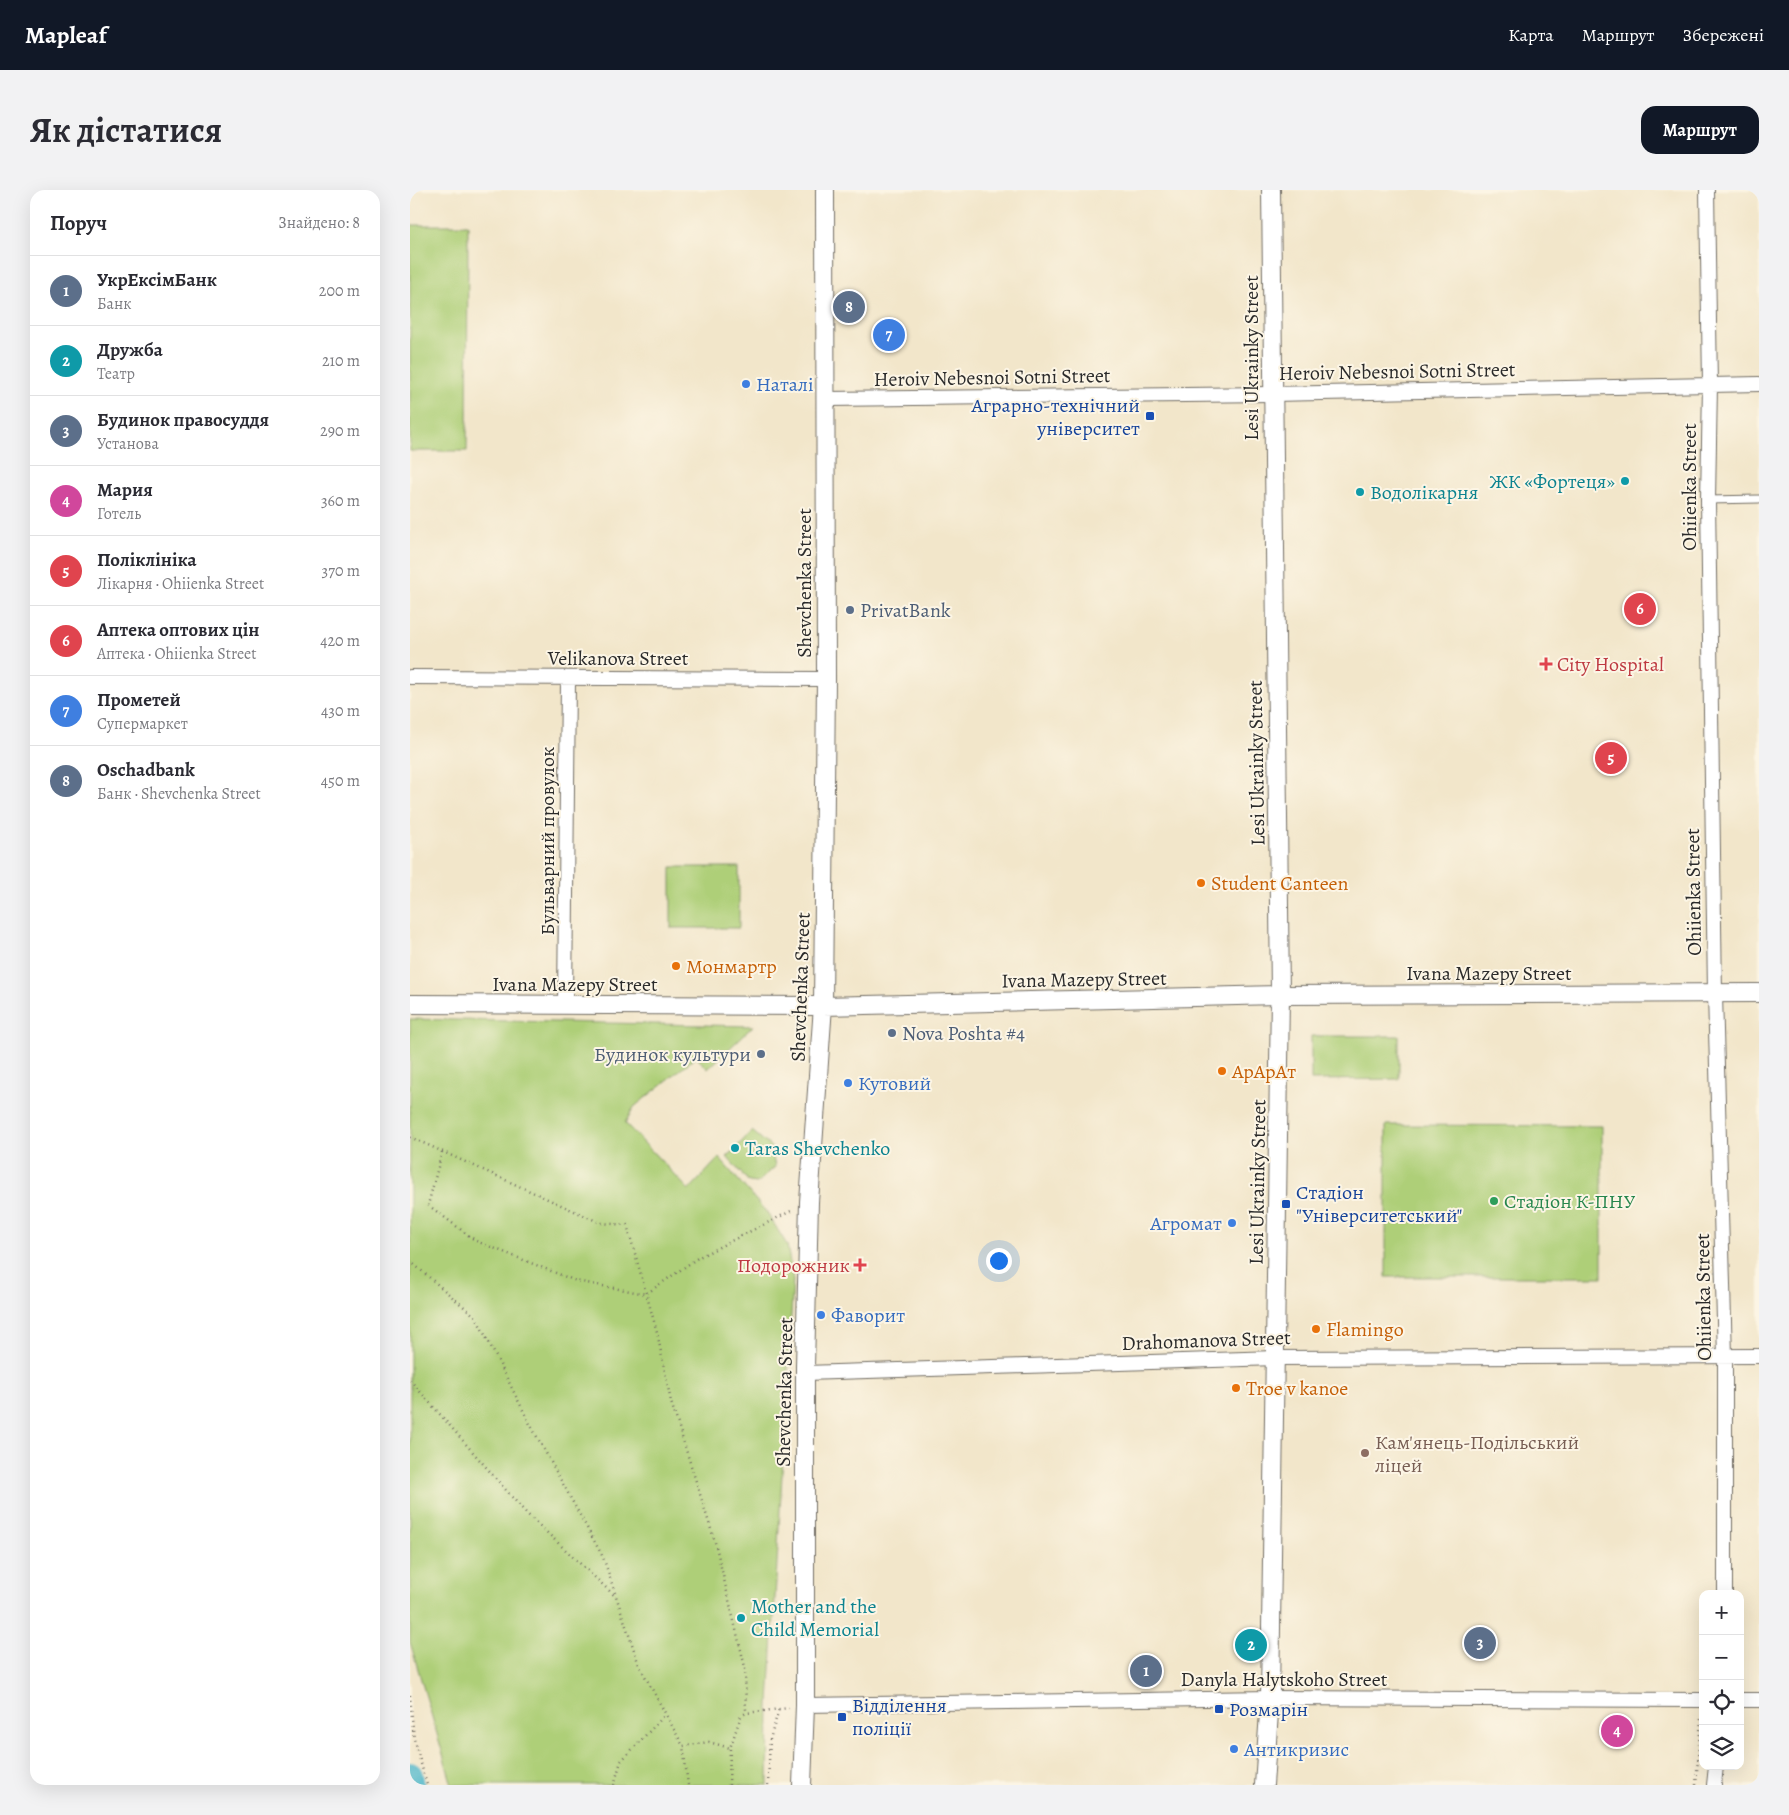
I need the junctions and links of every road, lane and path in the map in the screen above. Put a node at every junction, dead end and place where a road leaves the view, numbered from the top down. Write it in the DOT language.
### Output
graph roads {
  1 [pos="825,190"];
  2 [pos="1271,190"];
  3 [pos="1707,190"];
  4 [pos="1759,384"];
  5 [pos="1710,385"];
  6 [pos="1272,394"];
  7 [pos="826,399"];
  8 [pos="1759,499"];
  9 [pos="1708,500"];
  10 [pos="410,677"];
  11 [pos="568,678"];
  12 [pos="826,679"];
  13 [pos="1759,993"];
  14 [pos="1715,994"];
  15 [pos="1280,995"];
  16 [pos="410,1004"];
  17 [pos="565,1005"];
  18 [pos="823,1006"];
  19 [pos="410,1137"];
  20 [pos="442,1152"];
  21 [pos="809,1202"];
  22 [pos="410,1262"];
  23 [pos="646,1294"];
  24 [pos="1759,1356"];
  25 [pos="1724,1357"];
  26 [pos="1276,1358"];
  27 [pos="804,1373"];
  28 [pos="410,1380"];
  29 [pos="1725,1590"];
  30 [pos="617,1598"];
  31 [pos="410,1695"];
  32 [pos="1270,1698"];
  33 [pos="1699,1700"];
  34 [pos="1744,1700"];
  35 [pos="1759,1700"];
  36 [pos="805,1705"];
  37 [pos="779,1709"];
  38 [pos="746,1713"];
  39 [pos="665,1715"];
  40 [pos="1700,1725"];
  41 [pos="683,1746"];
  42 [pos="730,1748"];
  43 [pos="1716,1770"];
  44 [pos="427,1785"];
  45 [pos="614,1785"];
  46 [pos="688,1785"];
  47 [pos="729,1785"];
  48 [pos="768,1785"];
  49 [pos="802,1785"];
  50 [pos="1264,1785"];
  51 [pos="1696,1785"];
  52 [pos="1714,1785"];
  1 -- 7 [label="street, Shevchenka Street"];
  2 -- 6 [label="street, Lesi Ukrainky Street"];
  3 -- 5 [label="street, Ohiienka Street"];
  4 -- 5 [label="street, Heroiv Nebesnoi Sotni Street"];
  5 -- 6 [label="street, Heroiv Nebesnoi Sotni Street"];
  5 -- 9 [label="street, Ohiienka Street"];
  6 -- 7 [label="street, Heroiv Nebesnoi Sotni Street"];
  6 -- 15 [label="street, Lesi Ukrainky Street"];
  7 -- 12 [label="street, Shevchenka Street"];
  8 -- 9 [label="lane"];
  9 -- 14 [label="street, Ohiienka Street"];
  10 -- 11 [label="street, Velikanova Street"];
  11 -- 12 [label="street, Velikanova Street"];
  11 -- 17 [label="street, Бульварний провулок"];
  12 -- 18 [label="street, Shevchenka Street"];
  13 -- 14 [label="street, Ivana Mazepy Street"];
  14 -- 15 [label="street, Ivana Mazepy Street"];
  14 -- 25 [label="street, Ohiienka Street"];
  15 -- 18 [label="street, Ivana Mazepy Street"];
  15 -- 26 [label="street, Lesi Ukrainky Street"];
  16 -- 17 [label="street, Ivana Mazepy Street"];
  17 -- 18 [label="street, Ivana Mazepy Street"];
  18 -- 21 [label="street, Shevchenka Street"];
  19 -- 20 [label="path"];
  20 -- 23 [label="path"];
  20 -- 23 [label="path"];
  21 -- 23 [label="path"];
  21 -- 27 [label="street, Shevchenka Street"];
  22 -- 30 [label="path"];
  23 -- 38 [label="path"];
  24 -- 25 [label="street, Drahomanova Street"];
  25 -- 26 [label="street, Drahomanova Street"];
  25 -- 29 [label="street, Ohiienka Street"];
  26 -- 27 [label="street, Drahomanova Street"];
  26 -- 32 [label="street, Lesi Ukrainky Street"];
  27 -- 36 [label="street, Shevchenka Street"];
  28 -- 30 [label="path"];
  30 -- 39 [label="path"];
  31 -- 44 [label="path"];
  32 -- 33 [label="street, Danyla Halytskoho Street"];
  32 -- 36 [label="street, Danyla Halytskoho Street"];
  32 -- 50 [label="street, Lesi Ukrainky Street"];
  34 -- 35 [label="street"];
  36 -- 37 [label="path"];
  36 -- 49 [label="street, Shevchenka Street"];
  37 -- 38 [label="path"];
  37 -- 48 [label="path"];
  38 -- 42 [label="path"];
  39 -- 41 [label="path"];
  39 -- 45 [label="path"];
  40 -- 51 [label="path"];
  41 -- 42 [label="path"];
  41 -- 46 [label="path"];
  42 -- 47 [label="path"];
  43 -- 52 [label="street"];
}
